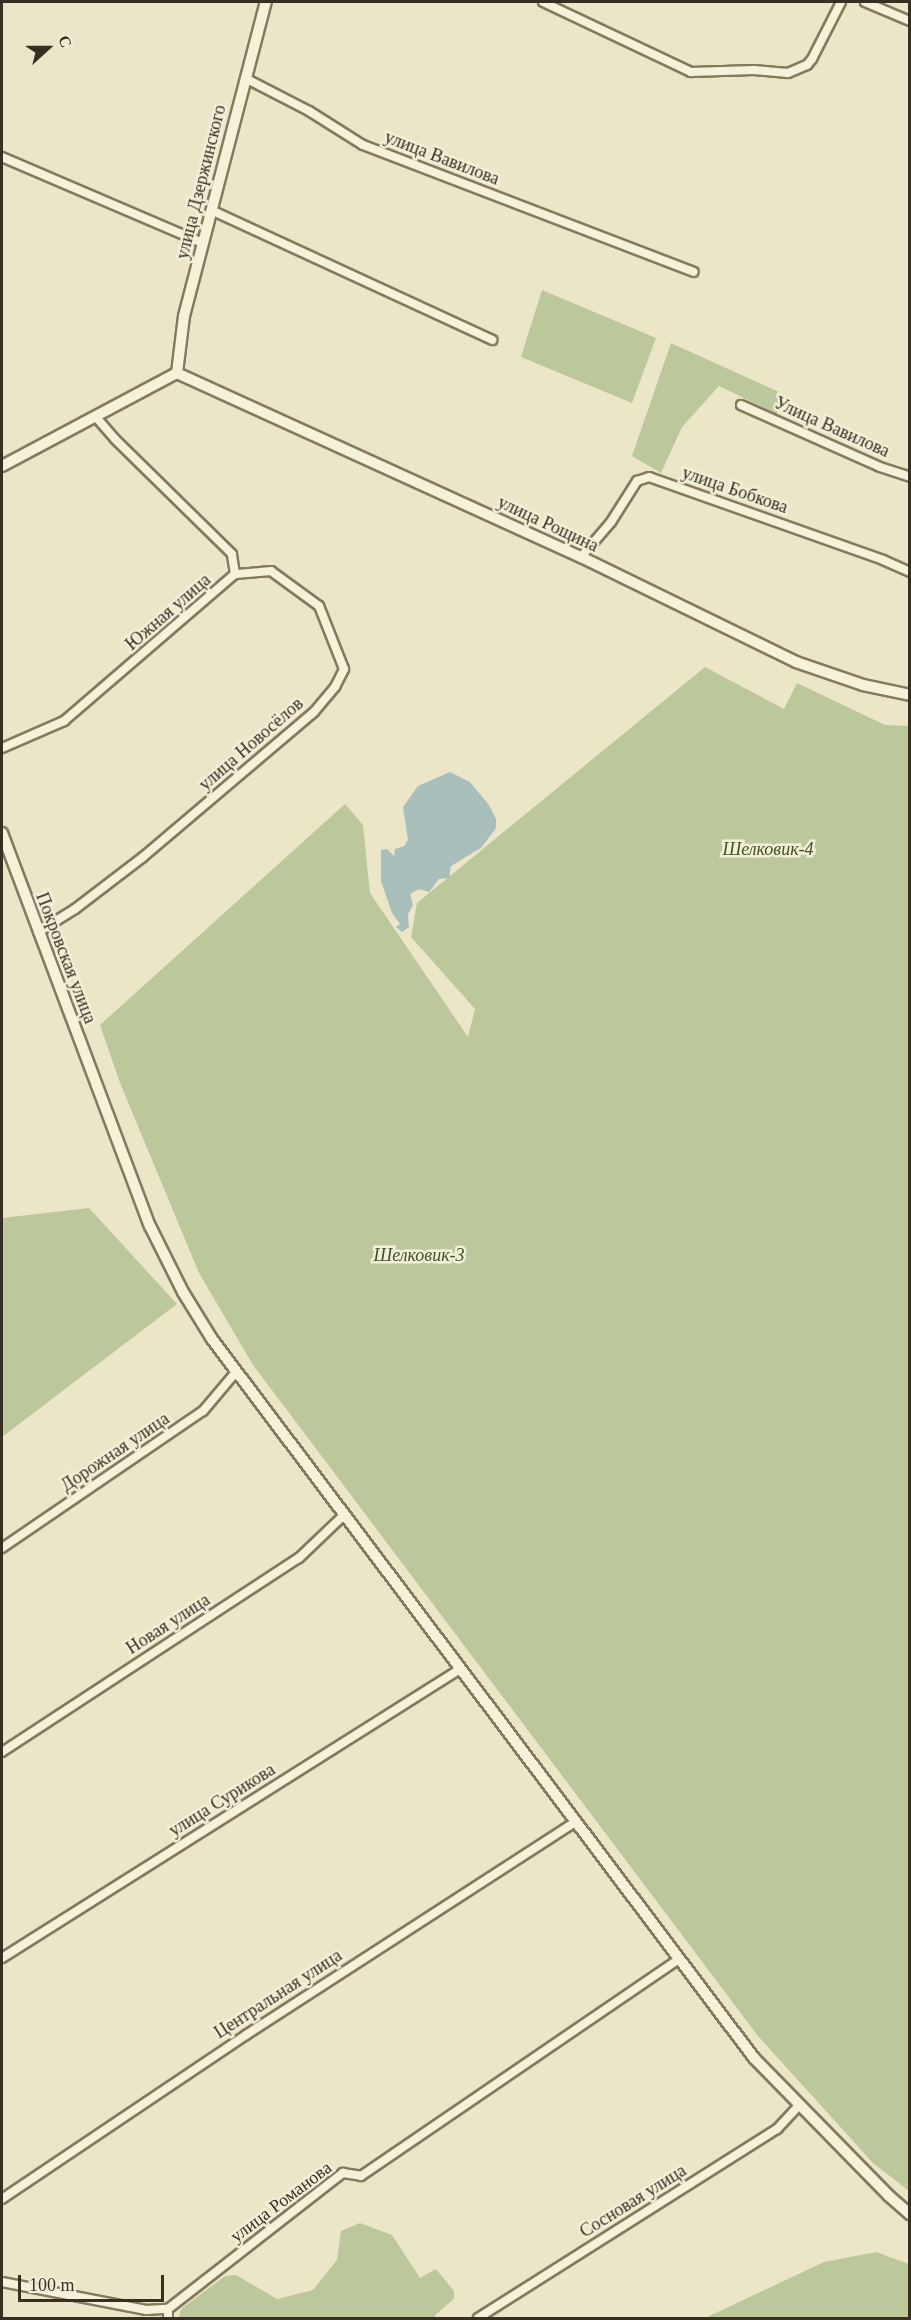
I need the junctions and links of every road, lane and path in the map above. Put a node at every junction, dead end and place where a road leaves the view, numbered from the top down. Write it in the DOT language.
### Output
graph roads {
  1 [pos="266,2"];
  2 [pos="543,2"];
  3 [pos="841,2"];
  4 [pos="865,2"];
  5 [pos="909,21"];
  6 [pos="245,78"];
  7 [pos="2,157"];
  8 [pos="211,210"];
  9 [pos="203,243"];
  10 [pos="693,272"];
  11 [pos="492,340"];
  12 [pos="177,373"];
  13 [pos="741,405"];
  14 [pos="95,416"];
  15 [pos="2,466"];
  16 [pos="909,477"];
  17 [pos="581,557"];
  18 [pos="909,572"];
  19 [pos="235,574"];
  20 [pos="909,695"];
  21 [pos="2,748"];
  22 [pos="2,833"];
  23 [pos="38,932"];
  24 [pos="236,1372"];
  25 [pos="344,1515"];
  26 [pos="2,1548"];
  27 [pos="460,1669"];
  28 [pos="2,1752"];
  29 [pos="575,1822"];
  30 [pos="2,1958"];
  31 [pos="679,1959"];
  32 [pos="799,2105"];
  33 [pos="2,2199"];
  34 [pos="909,2214"];
  35 [pos="2,2282"];
  36 [pos="168,2309"];
  37 [pos="168,2319"];
  38 [pos="478,2319"];
  1 -- 6 [label="street, улица Дзержинского"];
  2 -- 3 [label="street"];
  4 -- 5 [label="street"];
  6 -- 8 [label="street, улица Дзержинского"];
  6 -- 10 [label="street, улица Вавилова"];
  7 -- 9 [label="street"];
  8 -- 9 [label="street, улица Дзержинского"];
  8 -- 11 [label="street"];
  9 -- 12 [label="street, улица Дзержинского"];
  12 -- 14 [label="street"];
  12 -- 17 [label="street, улица Рощина"];
  13 -- 16 [label="street, Улица Вавилова"];
  14 -- 15 [label="street"];
  14 -- 19 [label="street, Южная улица"];
  17 -- 18 [label="street, улица Бобкова"];
  17 -- 20 [label="street, улица Рощина"];
  19 -- 21 [label="street, Южная улица"];
  19 -- 23 [label="street, улица Новосёлов"];
  22 -- 23 [label="street, Покровская улица"];
  23 -- 24 [label="street, Покровская улица"];
  24 -- 25 [label="street, Покровская улица"];
  24 -- 26 [label="street, Дорожная улица"];
  25 -- 27 [label="street, Покровская улица"];
  25 -- 28 [label="street, Новая улица"];
  27 -- 29 [label="street, Покровская улица"];
  27 -- 30 [label="street, улица Сурикова"];
  29 -- 31 [label="street, Покровская улица"];
  29 -- 33 [label="street, Центральная улица"];
  31 -- 32 [label="street, Покровская улица"];
  31 -- 36 [label="street, улица Романова"];
  32 -- 34 [label="street, Покровская улица"];
  32 -- 38 [label="street, Сосновая улица"];
  35 -- 36 [label="street"];
  36 -- 37 [label="street"];
}
